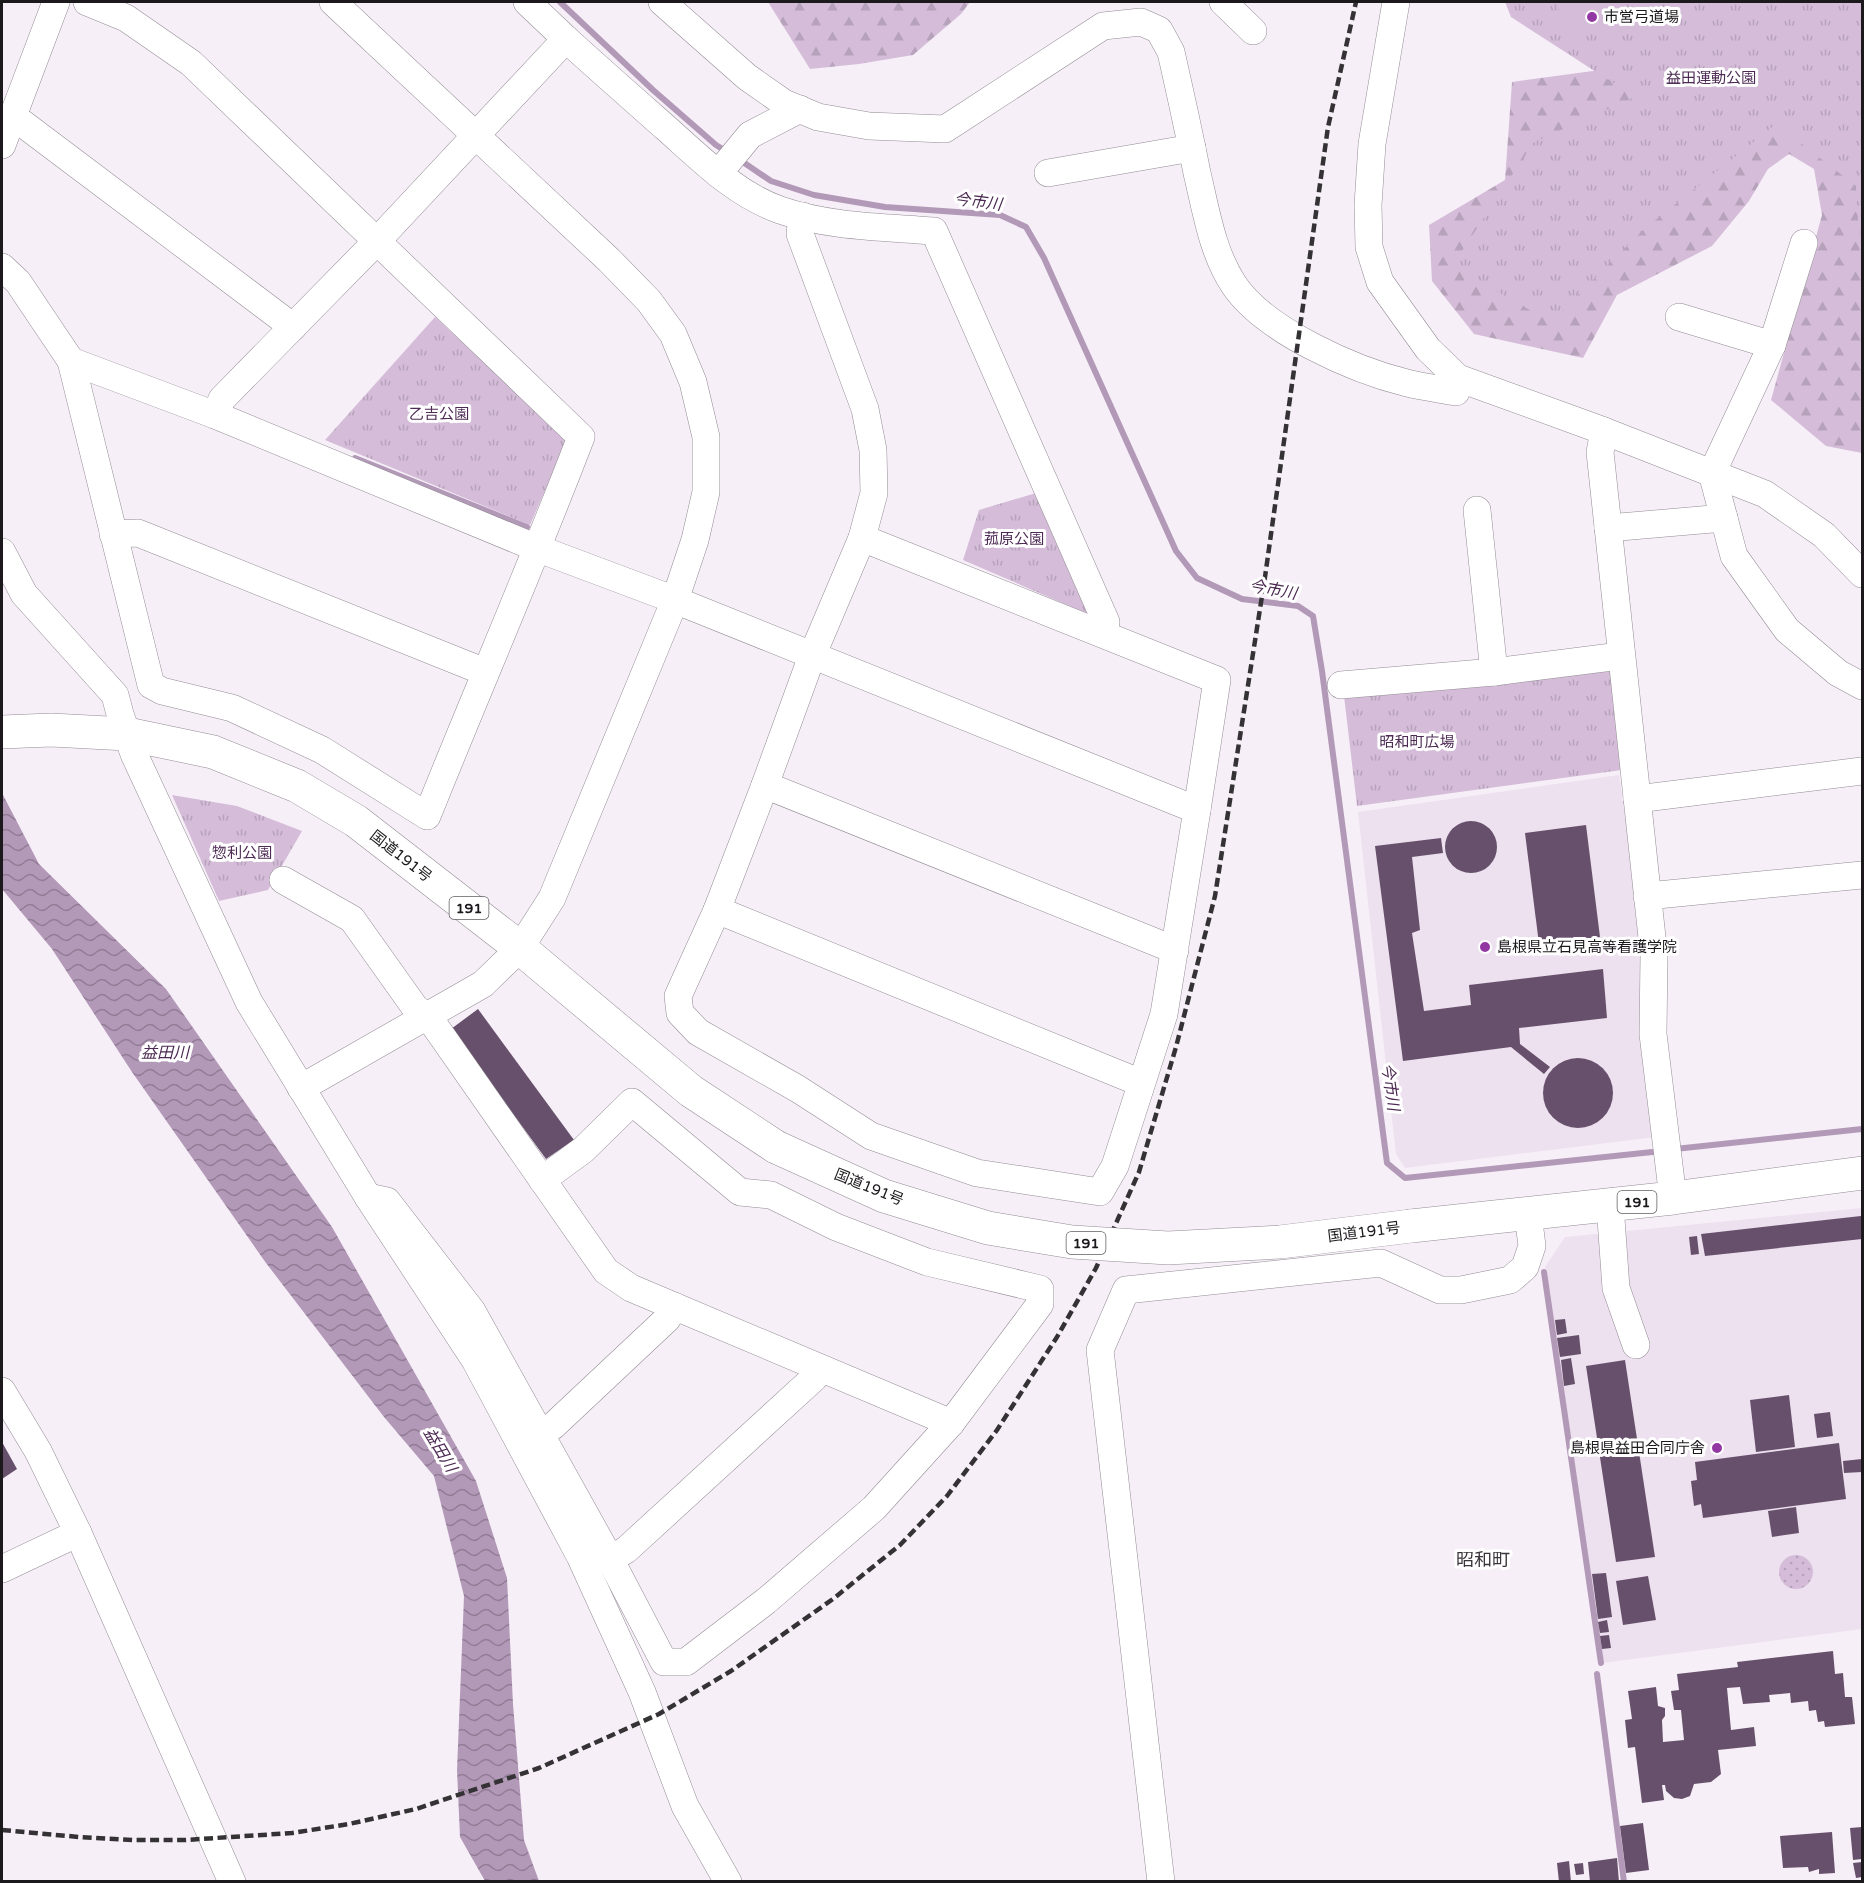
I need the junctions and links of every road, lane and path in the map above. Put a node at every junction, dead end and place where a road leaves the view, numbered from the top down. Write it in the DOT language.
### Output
graph roads {
  1 [pos="56,2"];
  2 [pos="87,2"];
  3 [pos="333,2"];
  4 [pos="527,2"];
  5 [pos="662,2"];
  6 [pos="1223,2"];
  7 [pos="1396,2"];
  8 [pos="1129,12"];
  9 [pos="1253,32"];
  10 [pos="566,39"];
  11 [pos="800,109"];
  12 [pos="11,119"];
  13 [pos="476,135"];
  14 [pos="2,144"];
  15 [pos="1192,148"];
  16 [pos="721,171"];
  17 [pos="1048,173"];
  18 [pos="802,216"];
  19 [pos="377,241"];
  20 [pos="1804,243"];
  21 [pos="2,267"];
  22 [pos="1679,317"];
  23 [pos="292,327"];
  24 [pos="1772,345"];
  25 [pos="71,361"];
  26 [pos="1458,378"];
  27 [pos="215,415"];
  28 [pos="1604,431"];
  29 [pos="1712,473"];
  30 [pos="1476,510"];
  31 [pos="1724,518"];
  32 [pos="1608,528"];
  33 [pos="113,534"];
  34 [pos="862,538"];
  35 [pos="538,549"];
  36 [pos="2,552"];
  37 [pos="1863,574"];
  38 [pos="675,600"];
  39 [pos="1103,633"];
  40 [pos="812,656"];
  41 [pos="1620,656"];
  42 [pos="485,672"];
  43 [pos="1494,672"];
  44 [pos="1341,685"];
  45 [pos="1863,686"];
  46 [pos="2,732"];
  47 [pos="127,734"];
  48 [pos="1863,771"];
  49 [pos="765,785"];
  50 [pos="1636,799"];
  51 [pos="1197,810"];
  52 [pos="1863,875"];
  53 [pos="283,880"];
  54 [pos="1647,896"];
  55 [pos="717,910"];
  56 [pos="520,948"];
  57 [pos="1175,950"];
  58 [pos="428,1016"];
  59 [pos="1141,1083"];
  60 [pos="301,1088"];
  61 [pos="1863,1173"];
  62 [pos="542,1180"];
  63 [pos="368,1197"];
  64 [pos="1673,1198"];
  65 [pos="1610,1205"];
  66 [pos="1528,1214"];
  67 [pos="674,1306"];
  68 [pos="1636,1345"];
  69 [pos="820,1368"];
  70 [pos="2,1391"];
  71 [pos="951,1423"];
  72 [pos="540,1431"];
  73 [pos="78,1533"];
  74 [pos="610,1559"];
  75 [pos="2,1569"];
  76 [pos="232,1881"];
  77 [pos="728,1881"];
  78 [pos="1161,1881"];
  1 -- 12 [label="street"];
  2 -- 19 [label="street"];
  3 -- 13 [label="street"];
  4 -- 10 [label="street"];
  5 -- 11 [label="street"];
  6 -- 9 [label="street"];
  7 -- 26 [label="street"];
  8 -- 11 [label="street"];
  8 -- 15 [label="street"];
  10 -- 13 [label="street"];
  10 -- 16 [label="street"];
  11 -- 16 [label="street"];
  12 -- 14 [label="street"];
  12 -- 23 [label="street"];
  13 -- 19 [label="street"];
  13 -- 38 [label="street"];
  15 -- 17 [label="street"];
  15 -- 26 [label="street"];
  16 -- 18 [label="street"];
  18 -- 34 [label="street"];
  18 -- 39 [label="street"];
  19 -- 23 [label="street"];
  19 -- 35 [label="street"];
  20 -- 24 [label="street"];
  21 -- 25 [label="street"];
  22 -- 24 [label="street"];
  23 -- 27 [label="street"];
  24 -- 29 [label="street"];
  25 -- 27 [label="street"];
  25 -- 33 [label="street"];
  26 -- 28 [label="street"];
  27 -- 35 [label="street"];
  28 -- 29 [label="street"];
  28 -- 32 [label="street"];
  29 -- 31 [label="street"];
  29 -- 37 [label="street"];
  30 -- 43 [label="street"];
  31 -- 32 [label="street"];
  31 -- 45 [label="street"];
  32 -- 41 [label="street"];
  33 -- 42 [label="street"];
  33 -- 42 [label="street"];
  34 -- 39 [label="street"];
  34 -- 40 [label="street"];
  35 -- 38 [label="street"];
  35 -- 42 [label="street"];
  36 -- 47 [label="street"];
  38 -- 40 [label="street"];
  38 -- 56 [label="street"];
  39 -- 51 [label="street"];
  40 -- 49 [label="street"];
  40 -- 51 [label="street"];
  41 -- 43 [label="street"];
  41 -- 50 [label="street"];
  43 -- 44 [label="street"];
  46 -- 47 [label="highway, 国道191号 / 191"];
  47 -- 56 [label="highway, 国道191号 / 191"];
  47 -- 60 [label="street"];
  48 -- 50 [label="street"];
  49 -- 55 [label="street"];
  49 -- 57 [label="street"];
  50 -- 54 [label="street"];
  51 -- 57 [label="street"];
  52 -- 54 [label="street"];
  53 -- 58 [label="street"];
  54 -- 64 [label="street"];
  55 -- 59 [label="street"];
  55 -- 59 [label="street"];
  56 -- 58 [label="street"];
  56 -- 66 [label="highway, 国道191号 / 191, bridge"];
  57 -- 59 [label="street"];
  58 -- 60 [label="street"];
  58 -- 62 [label="street"];
  60 -- 63 [label="street"];
  61 -- 64 [label="highway, 国道191号 / 191"];
  62 -- 67 [label="street"];
  62 -- 71 [label="street"];
  63 -- 72 [label="street"];
  63 -- 77 [label="street"];
  64 -- 65 [label="highway, 国道191号 / 191"];
  65 -- 66 [label="highway, 国道191号 / 191"];
  65 -- 68 [label="street"];
  66 -- 78 [label="street"];
  67 -- 69 [label="street"];
  67 -- 72 [label="street"];
  69 -- 71 [label="street"];
  69 -- 74 [label="street"];
  70 -- 73 [label="street"];
  71 -- 74 [label="street"];
  72 -- 74 [label="street"];
  73 -- 75 [label="street"];
  73 -- 76 [label="street"];
}
